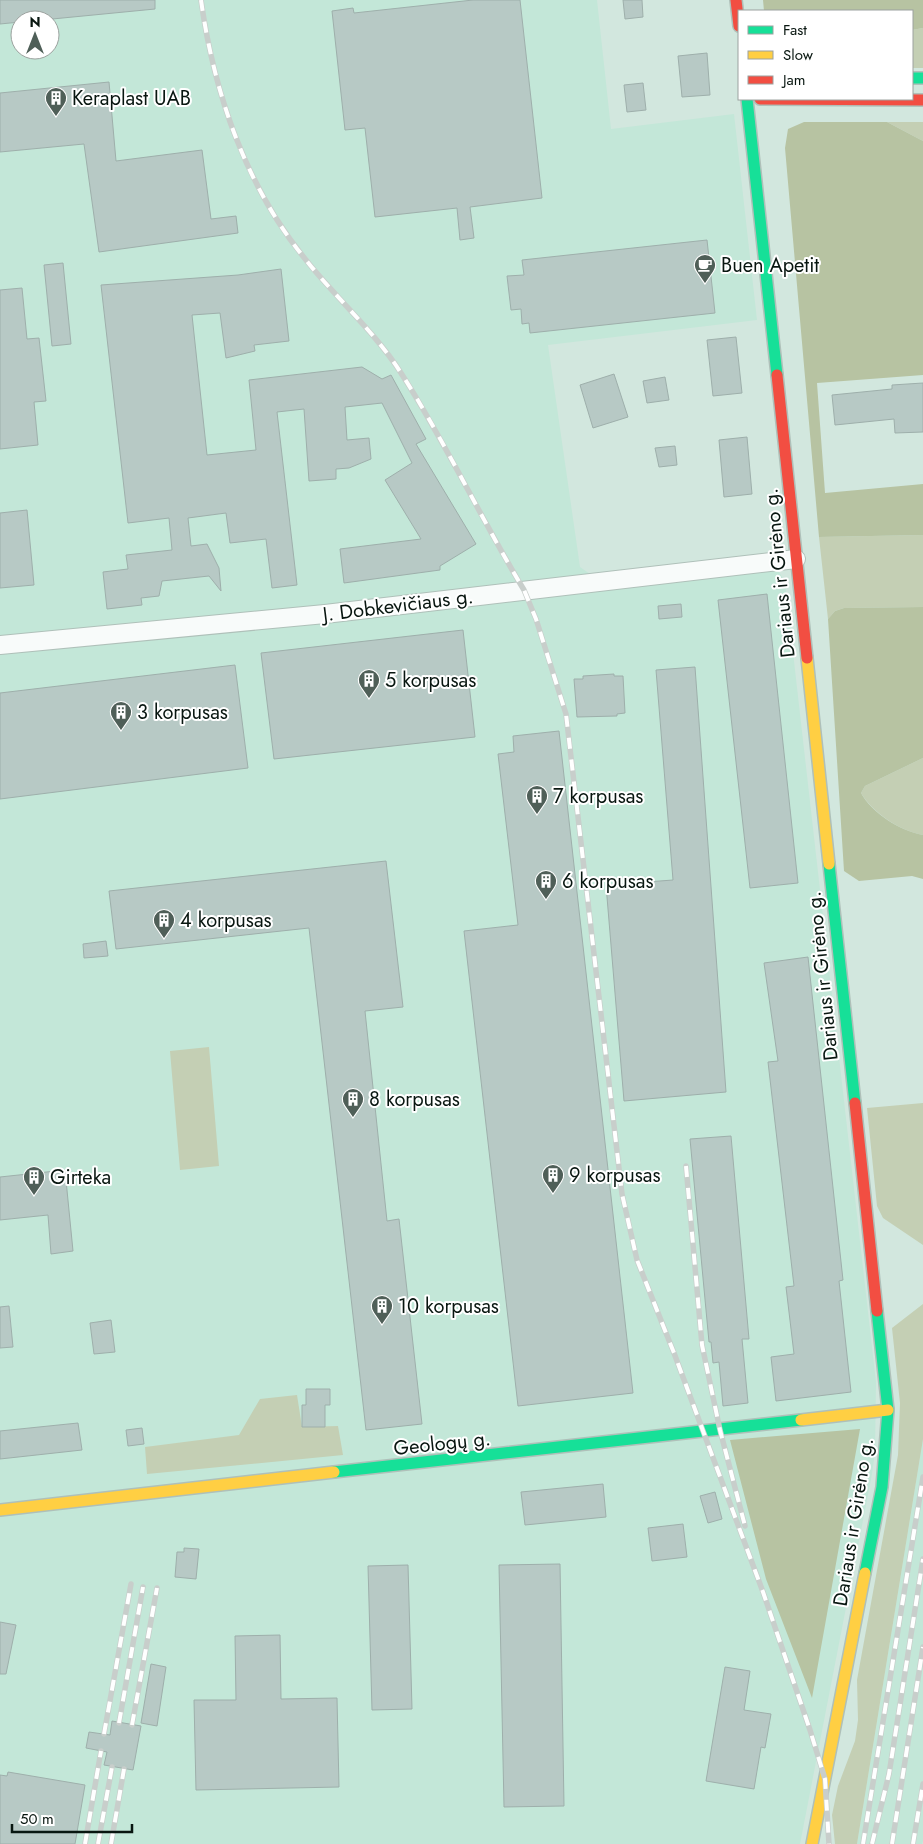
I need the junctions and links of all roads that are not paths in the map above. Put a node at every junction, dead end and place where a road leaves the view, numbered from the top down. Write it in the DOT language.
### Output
graph roads {
  1 [pos="736,0"];
  2 [pos="738,17"];
  3 [pos="747,100"];
  4 [pos="796,559"];
  5 [pos="0,645"];
  6 [pos="888,1410"];
  7 [pos="0,1510"];
  8 [pos="812,1844"];
  1 -- 2 [label="street"];
  3 -- 4 [label="street, Dariaus ir Girėno g."];
  4 -- 5 [label="street, J. Dobkevičiaus g."];
  4 -- 6 [label="street, Dariaus ir Girėno g."];
  6 -- 7 [label="street, Geologų g."];
  6 -- 8 [label="street, Dariaus ir Girėno g."];
}
